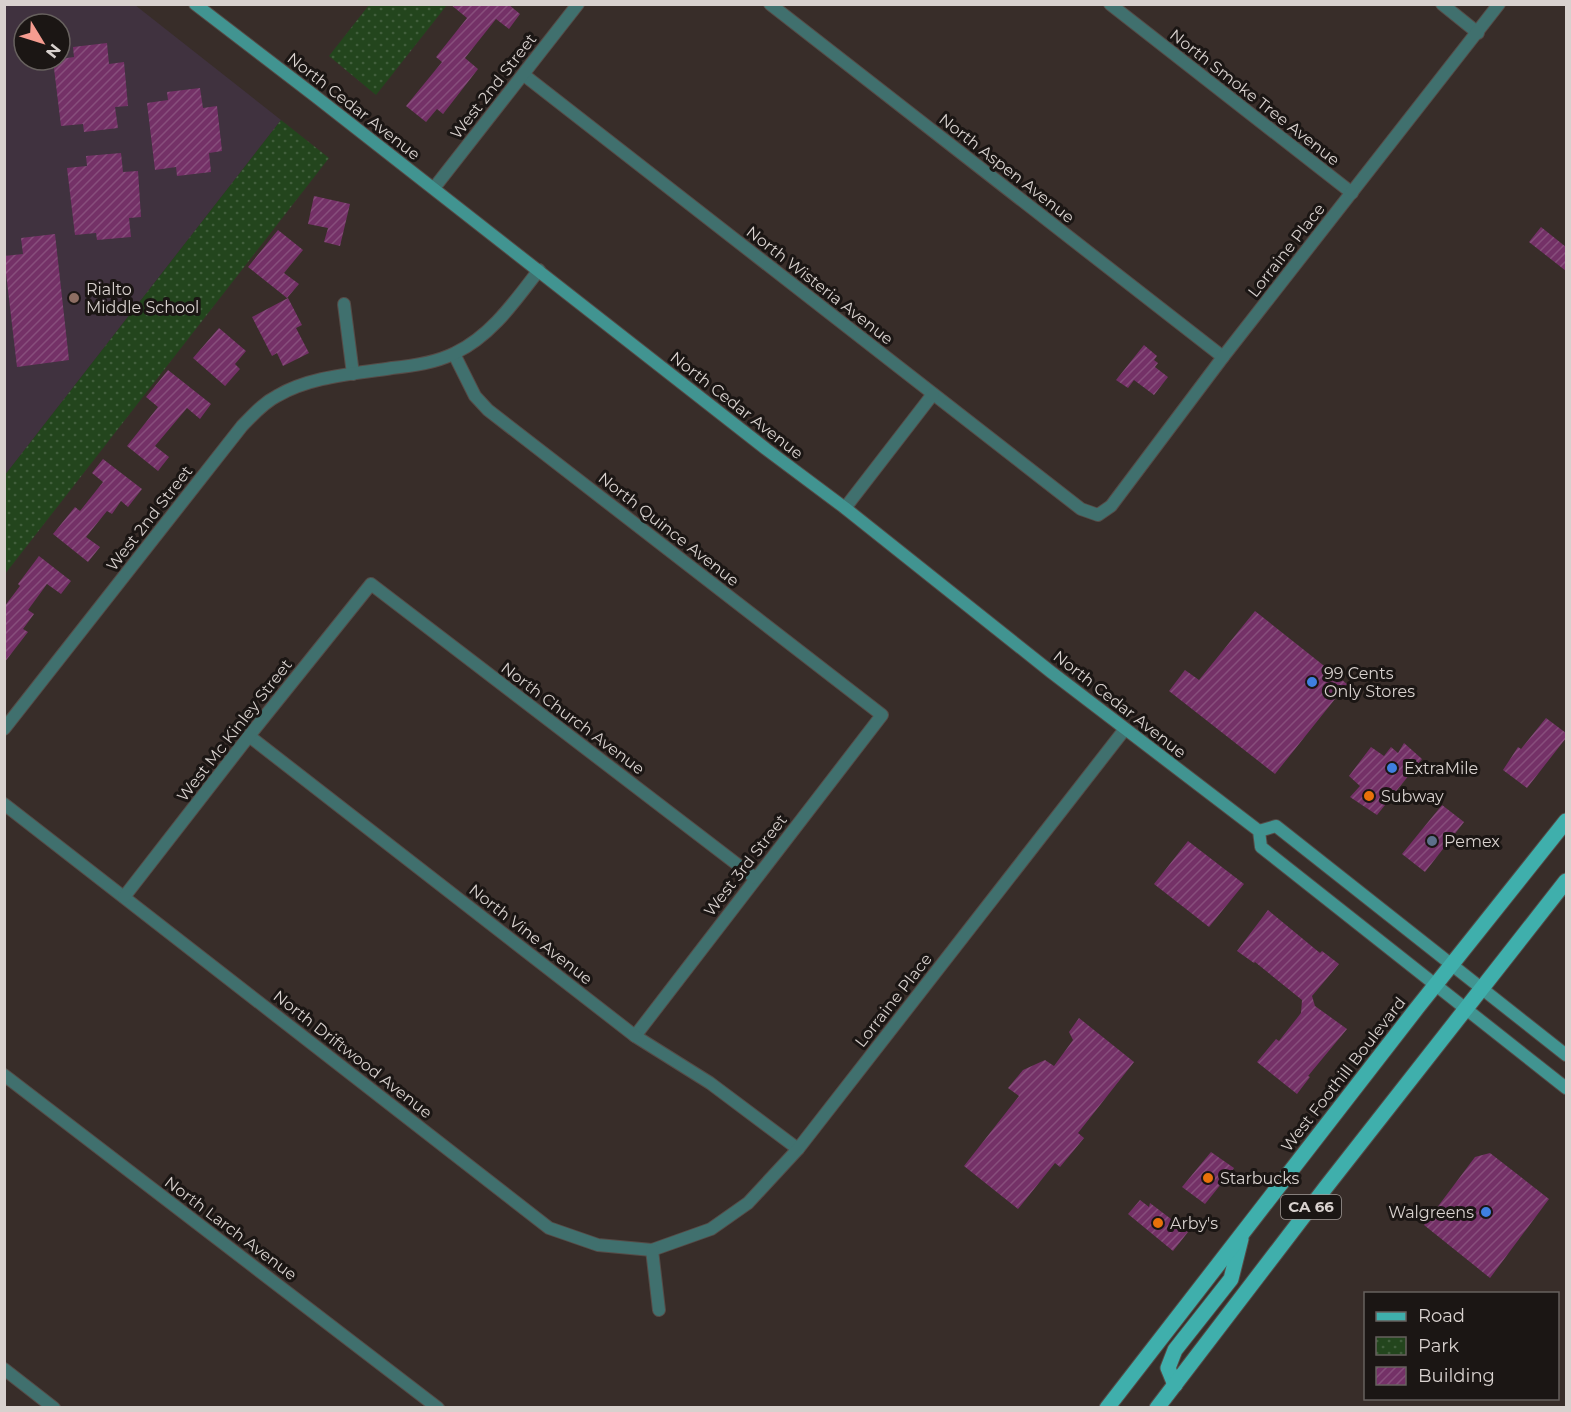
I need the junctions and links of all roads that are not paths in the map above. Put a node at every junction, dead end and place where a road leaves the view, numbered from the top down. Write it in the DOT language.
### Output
graph roads {
  1 [pos="195,4"];
  2 [pos="578,4"];
  3 [pos="770,4"];
  4 [pos="1110,4"];
  5 [pos="1442,4"];
  6 [pos="1499,4"];
  7 [pos="1478,33"];
  8 [pos="524,75"];
  9 [pos="434,188"];
  10 [pos="1352,193"];
  11 [pos="539,270"];
  12 [pos="344,304"];
  13 [pos="454,354"];
  14 [pos="1222,357"];
  15 [pos="352,374"];
  16 [pos="933,393"];
  17 [pos="845,508"];
  18 [pos="1098,515"];
  19 [pos="371,584"];
  20 [pos="882,715"];
  21 [pos="4,729"];
  22 [pos="1125,729"];
  23 [pos="249,736"];
  24 [pos="4,804"];
  25 [pos="1566,821"];
  26 [pos="1259,831"];
  27 [pos="755,878"];
  28 [pos="1566,881"];
  29 [pos="124,897"];
  30 [pos="1453,964"];
  31 [pos="1436,986"];
  32 [pos="1482,987"];
  33 [pos="1466,1008"];
  34 [pos="635,1036"];
  35 [pos="1566,1055"];
  36 [pos="4,1075"];
  37 [pos="1566,1088"];
  38 [pos="798,1149"];
  39 [pos="1242,1233"];
  40 [pos="652,1250"];
  41 [pos="659,1310"];
  42 [pos="4,1369"];
  43 [pos="1175,1385"];
  44 [pos="422,1403"];
  45 [pos="54,1407"];
  46 [pos="438,1407"];
  47 [pos="1107,1407"];
  48 [pos="1157,1407"];
  1 -- 9 [label="main road, North Cedar Avenue"];
  2 -- 8 [label="street, West 2nd Street"];
  3 -- 14 [label="street, North Aspen Avenue"];
  4 -- 10 [label="street, North Smoke Tree Avenue"];
  5 -- 7 [label="street"];
  6 -- 7 [label="street, Lorraine Place"];
  7 -- 10 [label="street, Lorraine Place"];
  8 -- 9 [label="street, West 2nd Street"];
  8 -- 16 [label="street, North Wisteria Avenue"];
  9 -- 11 [label="main road, North Cedar Avenue"];
  10 -- 14 [label="street, Lorraine Place"];
  11 -- 13 [label="street, West 2nd Street"];
  11 -- 17 [label="main road, North Cedar Avenue"];
  12 -- 15 [label="street"];
  13 -- 15 [label="street, West 2nd Street"];
  13 -- 20 [label="street, North Quince Avenue"];
  14 -- 18 [label="street, Lorraine Place"];
  15 -- 21 [label="street, West 2nd Street"];
  16 -- 17 [label="street"];
  16 -- 18 [label="street, North Wisteria Avenue"];
  17 -- 22 [label="main road, North Cedar Avenue"];
  19 -- 23 [label="street, West Mc Kinley Street"];
  19 -- 27 [label="street, North Church Avenue"];
  20 -- 27 [label="street, West 3rd Street"];
  22 -- 26 [label="main road, North Cedar Avenue"];
  22 -- 38 [label="street, Lorraine Place"];
  23 -- 29 [label="street, West Mc Kinley Street"];
  23 -- 34 [label="street, North Vine Avenue"];
  24 -- 29 [label="street, North Driftwood Avenue"];
  25 -- 30 [label="main road, West Foothill Boulevard"];
  26 -- 30 [label="main road"];
  26 -- 31 [label="main road, North Cedar Avenue"];
  27 -- 34 [label="street, West 3rd Street"];
  28 -- 32 [label="main road, CA 66"];
  29 -- 40 [label="street, North Driftwood Avenue"];
  30 -- 31 [label="main road, West Foothill Boulevard"];
  30 -- 32 [label="main road"];
  31 -- 33 [label="main road, North Cedar Avenue"];
  31 -- 39 [label="main road, West Foothill Boulevard"];
  32 -- 33 [label="main road, CA 66"];
  32 -- 35 [label="main road"];
  33 -- 37 [label="main road, North Cedar Avenue"];
  33 -- 43 [label="main road, CA 66"];
  34 -- 38 [label="street, North Vine Avenue"];
  36 -- 44 [label="street, North Larch Avenue"];
  38 -- 40 [label="street, Lorraine Place"];
  39 -- 43 [label="main road"];
  39 -- 47 [label="main road, West Foothill Boulevard"];
  40 -- 41 [label="street"];
  42 -- 45 [label="street"];
  43 -- 48 [label="main road, CA 66"];
  44 -- 46 [label="street, North Larch Avenue"];
}
